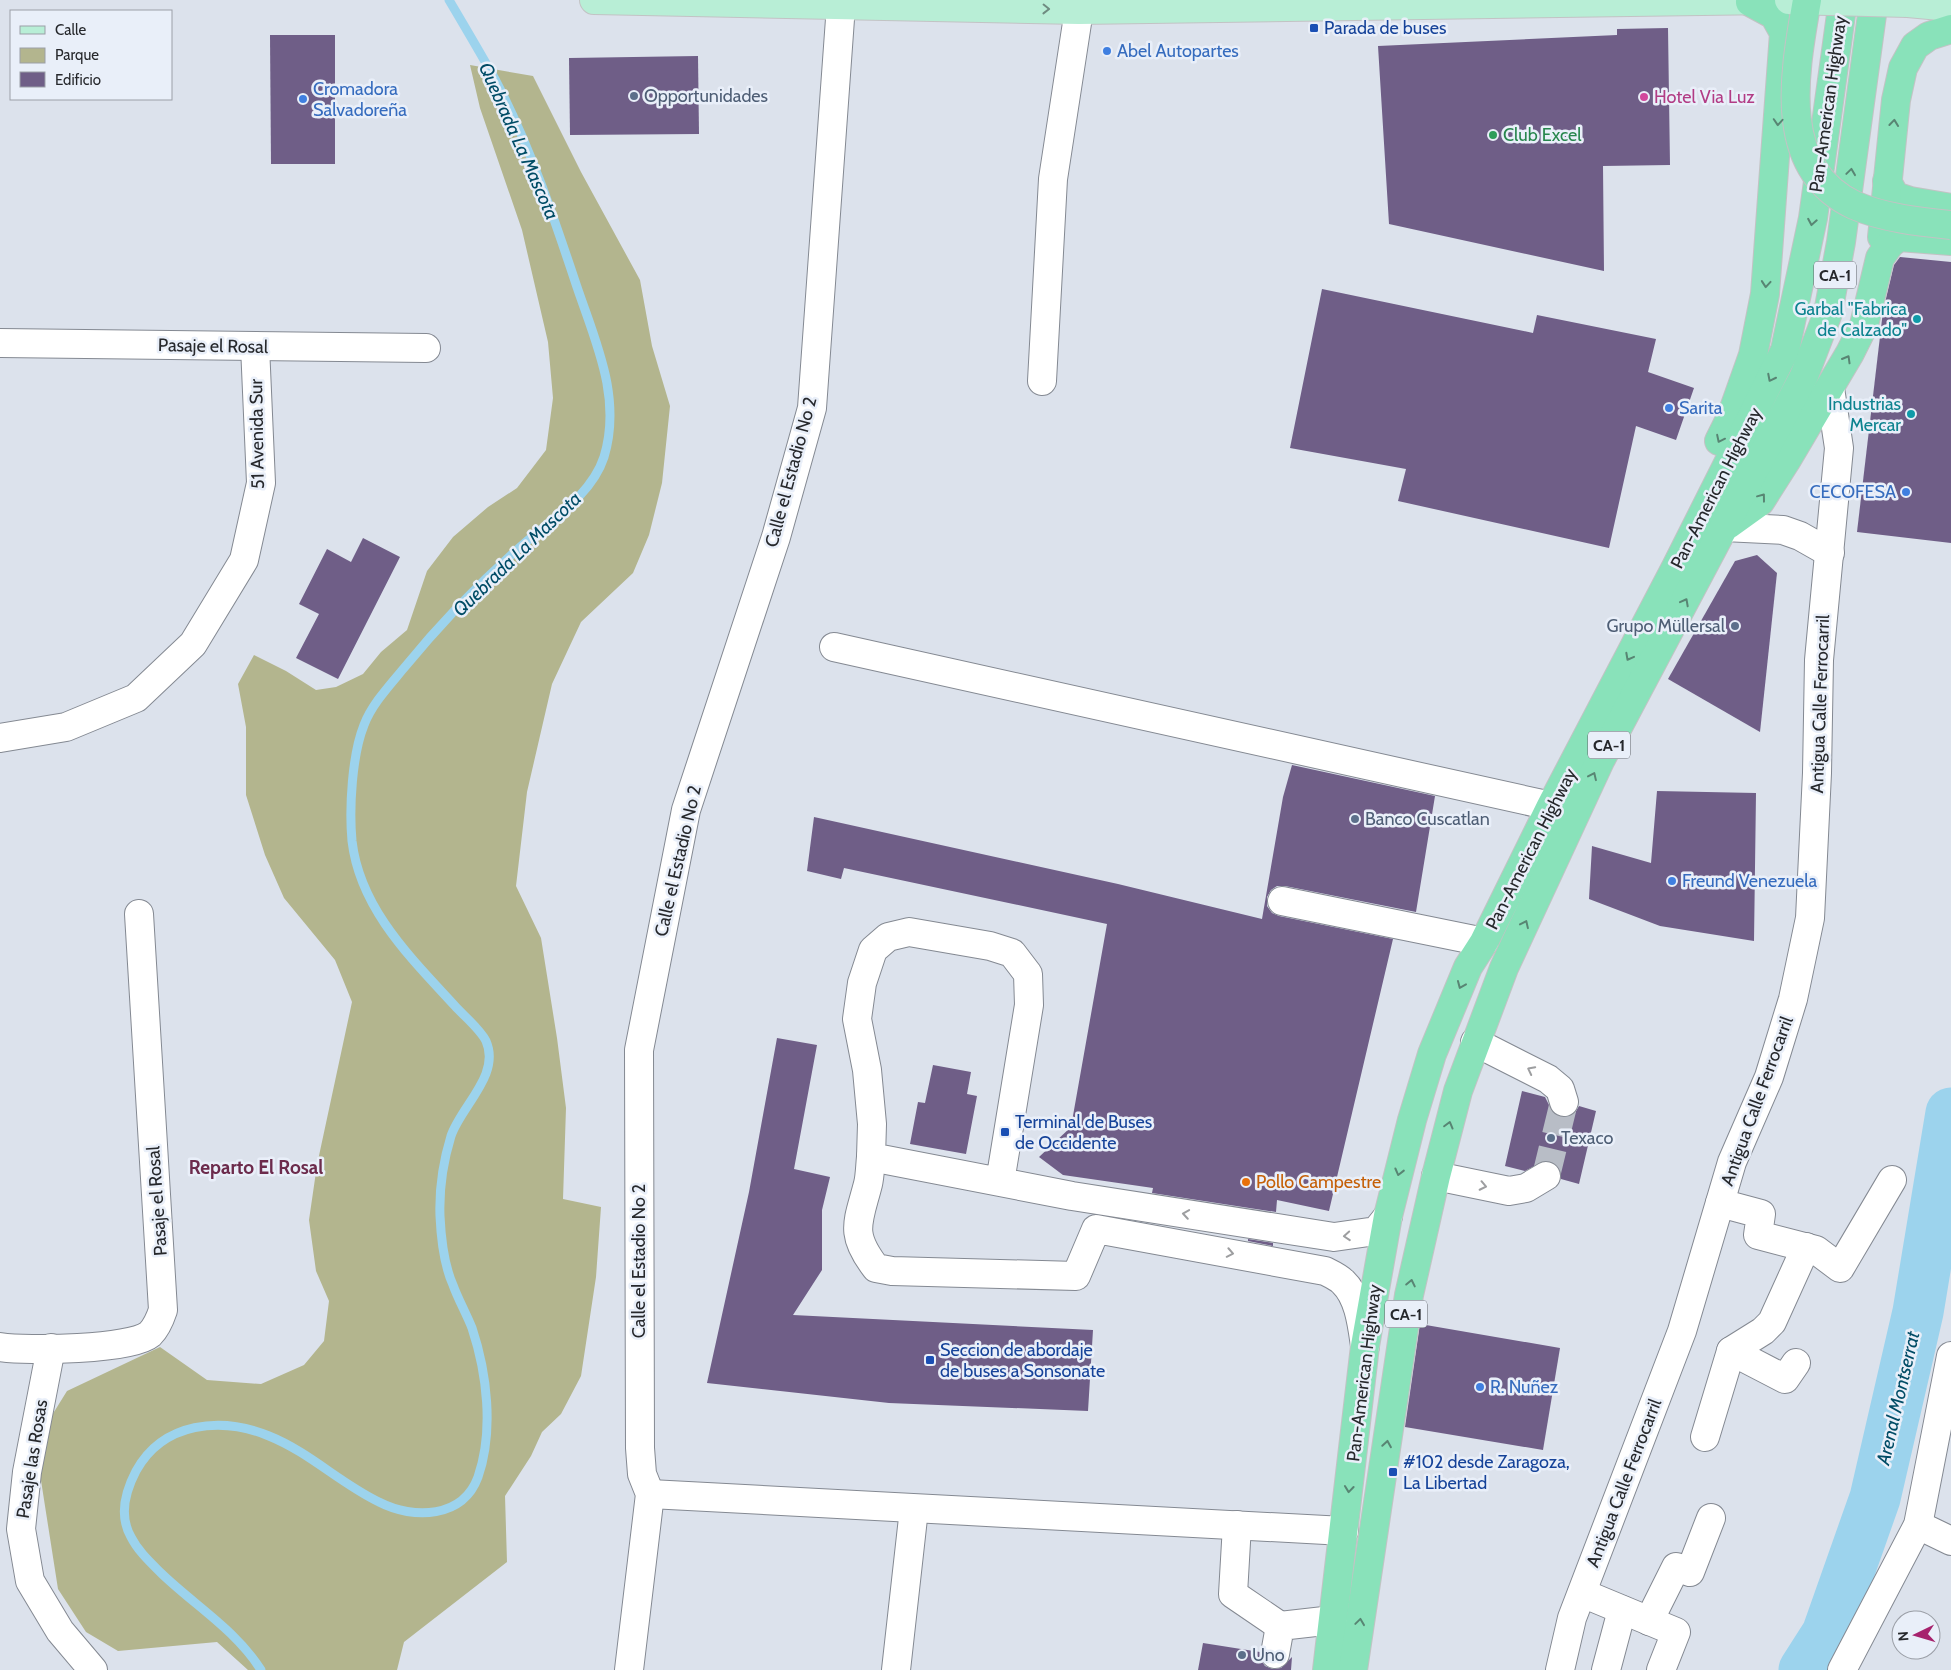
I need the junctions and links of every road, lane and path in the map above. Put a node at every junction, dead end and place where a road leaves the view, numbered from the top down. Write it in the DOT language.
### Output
graph roads {
  1 [pos="594,0"];
  2 [pos="1789,0"];
  3 [pos="1806,0"];
  4 [pos="1843,0"];
  5 [pos="1874,0"];
  6 [pos="1762,1"];
  7 [pos="841,5"];
  8 [pos="1951,7"];
  9 [pos="1079,10"];
  10 [pos="1951,29"];
  11 [pos="1887,181"];
  12 [pos="1951,208"];
  13 [pos="1951,225"];
  14 [pos="1951,241"];
  15 [pos="1880,258"];
  16 [pos="0,343"];
  17 [pos="255,346"];
  18 [pos="426,348"];
  19 [pos="1042,381"];
  20 [pos="1830,388"];
  21 [pos="1724,527"];
  22 [pos="1830,553"];
  23 [pos="1676,568"];
  24 [pos="834,647"];
  25 [pos="0,738"];
  26 [pos="1551,806"];
  27 [pos="1282,901"];
  28 [pos="139,914"];
  29 [pos="1484,942"];
  30 [pos="1475,1042"];
  31 [pos="1564,1102"];
  32 [pos="870,1157"];
  33 [pos="1436,1176"];
  34 [pos="1546,1176"];
  35 [pos="1892,1180"];
  36 [pos="1000,1182"];
  37 [pos="1720,1203"];
  38 [pos="1388,1216"];
  39 [pos="1806,1247"];
  40 [pos="1365,1346"];
  41 [pos="0,1347"];
  42 [pos="51,1348"];
  43 [pos="1731,1351"];
  44 [pos="1951,1356"];
  45 [pos="1796,1363"];
  46 [pos="1705,1436"];
  47 [pos="650,1494"];
  48 [pos="914,1510"];
  49 [pos="1711,1518"];
  50 [pos="1918,1525"];
  51 [pos="1237,1526"];
  52 [pos="1344,1531"];
  53 [pos="1951,1541"];
  54 [pos="1582,1593"];
  55 [pos="1622,1610"];
  56 [pos="1333,1620"];
  57 [pos="1649,1621"];
  58 [pos="1280,1626"];
  59 [pos="1275,1654"];
  60 [pos="93,1670"];
  61 [pos="629,1670"];
  62 [pos="896,1670"];
  63 [pos="1327,1670"];
  64 [pos="1353,1670"];
  65 [pos="1560,1670"];
  66 [pos="1606,1670"];
  67 [pos="1661,1670"];
  68 [pos="1842,1670"];
  1 -- 7 [label="main road"];
  2 -- 8 [label="main road, bridge"];
  3 -- 13 [label="highway, bridge"];
  4 -- 23 [label="highway, Pan-American Highway / CA-1, one-way"];
  21 -- 5 [label="highway, Pan-American Highway / CA-1, one-way"];
  6 -- 9 [label="main road"];
  6 -- 23 [label="highway, one-way"];
  7 -- 9 [label="main road, one-way"];
  7 -- 47 [label="street, Calle el Estadio No 2"];
  9 -- 19 [label="street"];
  11 -- 10 [label="highway, one-way"];
  11 -- 12 [label="highway"];
  11 -- 15 [label="highway"];
  14 -- 15 [label="highway"];
  20 -- 15 [label="highway, one-way"];
  16 -- 17 [label="street, Pasaje el Rosal"];
  17 -- 18 [label="street, Pasaje el Rosal"];
  17 -- 25 [label="street, 51 Avenida Sur"];
  21 -- 20 [label="highway, one-way"];
  20 -- 22 [label="street, Antigua Calle Ferrocarril"];
  21 -- 22 [label="street"];
  30 -- 21 [label="highway, Pan-American Highway / CA-1, one-way"];
  22 -- 37 [label="street, Antigua Calle Ferrocarril"];
  23 -- 26 [label="highway, Pan-American Highway / CA-1, one-way"];
  24 -- 26 [label="street"];
  26 -- 29 [label="highway, Pan-American Highway / CA-1"];
  27 -- 29 [label="street"];
  28 -- 42 [label="street, Pasaje el Rosal"];
  29 -- 38 [label="highway, Pan-American Highway / CA-1, one-way"];
  31 -- 30 [label="street, one-way"];
  33 -- 30 [label="highway, Pan-American Highway / CA-1, one-way"];
  32 -- 36 [label="street"];
  32 -- 36 [label="street"];
  32 -- 40 [label="street, one-way"];
  33 -- 34 [label="street, one-way"];
  64 -- 33 [label="highway, Pan-American Highway / CA-1, one-way"];
  35 -- 39 [label="street"];
  38 -- 36 [label="street, one-way"];
  37 -- 39 [label="street"];
  37 -- 54 [label="street, Antigua Calle Ferrocarril"];
  38 -- 40 [label="highway, Pan-American Highway / CA-1"];
  39 -- 43 [label="street"];
  40 -- 52 [label="highway, Pan-American Highway / CA-1, one-way"];
  41 -- 42 [label="street, Pasaje el Rosal"];
  42 -- 60 [label="street, Pasaje las Rosas"];
  43 -- 45 [label="street"];
  43 -- 46 [label="street"];
  44 -- 50 [label="street"];
  47 -- 48 [label="street"];
  47 -- 61 [label="street, Calle el Estadio No 2"];
  48 -- 51 [label="street"];
  48 -- 62 [label="street"];
  49 -- 57 [label="street"];
  50 -- 53 [label="street"];
  50 -- 68 [label="street"];
  51 -- 52 [label="street"];
  51 -- 58 [label="street"];
  52 -- 56 [label="highway, Pan-American Highway / CA-1"];
  54 -- 55 [label="street"];
  54 -- 65 [label="street, Antigua Calle Ferrocarril"];
  55 -- 57 [label="street"];
  55 -- 66 [label="street"];
  56 -- 58 [label="street"];
  56 -- 63 [label="highway, Pan-American Highway / CA-1"];
  57 -- 67 [label="street"];
  58 -- 59 [label="street"];
}
